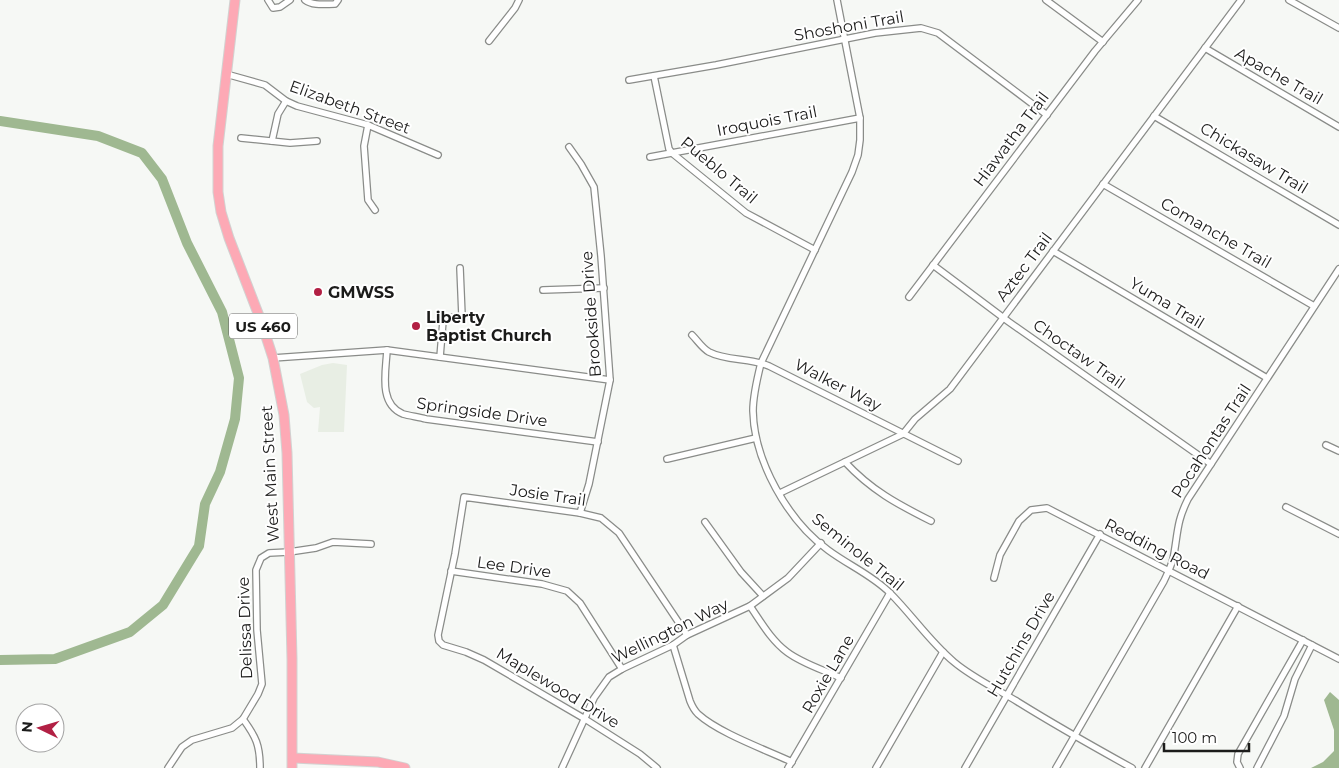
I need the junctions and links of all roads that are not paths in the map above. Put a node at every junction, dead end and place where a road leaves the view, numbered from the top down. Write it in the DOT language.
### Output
graph roads {
  1 [pos="235,0"];
  2 [pos="268,0"];
  3 [pos="290,0"];
  4 [pos="305,0"];
  5 [pos="338,0"];
  6 [pos="519,0"];
  7 [pos="837,0"];
  8 [pos="1046,0"];
  9 [pos="1138,0"];
  10 [pos="1241,0"];
  11 [pos="1289,0"];
  12 [pos="1339,28"];
  13 [pos="845,39"];
  14 [pos="489,41"];
  15 [pos="1103,42"];
  16 [pos="1205,48"];
  17 [pos="226,74"];
  18 [pos="654,76"];
  19 [pos="630,80"];
  20 [pos="286,101"];
  21 [pos="1047,115"];
  22 [pos="1154,116"];
  23 [pos="860,118"];
  24 [pos="368,125"];
  25 [pos="1339,127"];
  26 [pos="240,138"];
  27 [pos="272,141"];
  28 [pos="317,141"];
  29 [pos="569,148"];
  30 [pos="672,153"];
  31 [pos="438,155"];
  32 [pos="650,157"];
  33 [pos="1103,184"];
  34 [pos="374,210"];
  35 [pos="1339,225"];
  36 [pos="814,250"];
  37 [pos="1053,252"];
  38 [pos="933,264"];
  39 [pos="460,268"];
  40 [pos="1339,269"];
  41 [pos="604,288"];
  42 [pos="543,290"];
  43 [pos="909,297"];
  44 [pos="1314,306"];
  45 [pos="1004,318"];
  46 [pos="692,335"];
  47 [pos="387,350"];
  48 [pos="440,357"];
  49 [pos="273,358"];
  50 [pos="761,363"];
  51 [pos="1268,378"];
  52 [pos="610,380"];
  53 [pos="902,434"];
  54 [pos="756,438"];
  55 [pos="598,442"];
  56 [pos="1326,445"];
  57 [pos="1339,452"];
  58 [pos="667,459"];
  59 [pos="958,461"];
  60 [pos="846,462"];
  61 [pos="1211,464"];
  62 [pos="780,493"];
  63 [pos="1286,507"];
  64 [pos="580,513"];
  65 [pos="931,521"];
  66 [pos="705,522"];
  67 [pos="1100,534"];
  68 [pos="1339,534"];
  69 [pos="820,543"];
  70 [pos="370,544"];
  71 [pos="289,552"];
  72 [pos="1169,570"];
  73 [pos="451,571"];
  74 [pos="994,578"];
  75 [pos="890,593"];
  76 [pos="763,596"];
  77 [pos="750,606"];
  78 [pos="1238,606"];
  79 [pos="687,635"];
  80 [pos="1303,640"];
  81 [pos="672,645"];
  82 [pos="1312,645"];
  83 [pos="943,652"];
  84 [pos="1339,659"];
  85 [pos="622,669"];
  86 [pos="1286,669"];
  87 [pos="1297,675"];
  88 [pos="841,678"];
  89 [pos="1007,696"];
  90 [pos="243,719"];
  91 [pos="585,719"];
  92 [pos="1075,735"];
  93 [pos="292,763"];
  94 [pos="790,765"];
  95 [pos="168,768"];
  96 [pos="260,768"];
  97 [pos="405,768"];
  98 [pos="562,768"];
  99 [pos="657,768"];
  100 [pos="876,768"];
  101 [pos="965,768"];
  102 [pos="1056,768"];
  103 [pos="1132,768"];
  104 [pos="1145,768"];
  105 [pos="1240,768"];
  106 [pos="1258,768"];
  1 -- 17 [label="main road, West Main Street / US 460"];
  2 -- 3 [label="street"];
  4 -- 5 [label="street"];
  6 -- 14 [label="street"];
  7 -- 13 [label="street, Seminole Trail"];
  8 -- 15 [label="street"];
  9 -- 15 [label="street, Hiawatha Trail"];
  10 -- 16 [label="street, Aztec Trail"];
  11 -- 12 [label="street"];
  13 -- 18 [label="street, Shoshoni Trail"];
  13 -- 21 [label="street, Shoshoni Trail"];
  13 -- 23 [label="street, Seminole Trail"];
  15 -- 21 [label="street, Hiawatha Trail"];
  16 -- 22 [label="street, Aztec Trail"];
  16 -- 25 [label="street, Apache Trail"];
  17 -- 20 [label="street, Elizabeth Street"];
  17 -- 49 [label="main road, West Main Street / US 460"];
  18 -- 19 [label="street, Shoshoni Trail"];
  18 -- 30 [label="street, Pueblo Trail"];
  20 -- 24 [label="street, Elizabeth Street"];
  20 -- 27 [label="street"];
  21 -- 38 [label="street, Hiawatha Trail"];
  22 -- 33 [label="street, Aztec Trail"];
  22 -- 35 [label="street, Chickasaw Trail"];
  23 -- 30 [label="street, Iroquois Trail"];
  23 -- 36 [label="street, Seminole Trail"];
  24 -- 31 [label="street, Elizabeth Street"];
  24 -- 34 [label="street"];
  26 -- 27 [label="street"];
  27 -- 28 [label="street"];
  29 -- 41 [label="street, Brookside Drive"];
  30 -- 32 [label="street, Iroquois Trail"];
  30 -- 36 [label="street, Pueblo Trail"];
  33 -- 37 [label="street, Aztec Trail"];
  33 -- 44 [label="street, Comanche Trail"];
  36 -- 50 [label="street, Seminole Trail"];
  37 -- 45 [label="street, Aztec Trail"];
  37 -- 51 [label="street, Yuma Trail"];
  38 -- 43 [label="street, Hiawatha Trail"];
  38 -- 45 [label="street, Choctaw Trail"];
  39 -- 48 [label="street"];
  40 -- 44 [label="street, Pocahontas Trail"];
  41 -- 42 [label="street"];
  41 -- 52 [label="street, Brookside Drive"];
  44 -- 51 [label="street, Pocahontas Trail"];
  45 -- 53 [label="street, Aztec Trail"];
  45 -- 61 [label="street, Choctaw Trail"];
  46 -- 50 [label="street, Walker Way"];
  47 -- 48 [label="street"];
  47 -- 49 [label="street"];
  47 -- 55 [label="street, Springside Drive"];
  48 -- 52 [label="street"];
  49 -- 71 [label="main road, West Main Street / US 460"];
  50 -- 53 [label="street, Walker Way"];
  50 -- 54 [label="street, Seminole Trail"];
  51 -- 61 [label="street, Pocahontas Trail"];
  52 -- 55 [label="street, Brookside Drive"];
  53 -- 59 [label="street, Walker Way"];
  53 -- 60 [label="street, Aztec Trail"];
  54 -- 58 [label="street"];
  54 -- 62 [label="street, Seminole Trail"];
  55 -- 64 [label="street, Brookside Drive"];
  56 -- 57 [label="street"];
  60 -- 62 [label="street, Aztec Trail"];
  60 -- 65 [label="street"];
  61 -- 72 [label="street, Pocahontas Trail"];
  62 -- 69 [label="street, Seminole Trail"];
  63 -- 68 [label="street"];
  64 -- 73 [label="street, Josie Trail"];
  64 -- 79 [label="street, Josie Trail"];
  66 -- 76 [label="street"];
  67 -- 72 [label="street, Redding Road"];
  67 -- 74 [label="street, Redding Road"];
  67 -- 89 [label="street, Hutchins Drive"];
  69 -- 75 [label="street, Seminole Trail"];
  69 -- 76 [label="street, Wellington Way"];
  70 -- 71 [label="street"];
  71 -- 90 [label="street, Delissa Drive"];
  71 -- 93 [label="main road, West Main Street / US 460"];
  72 -- 78 [label="street, Redding Road"];
  72 -- 92 [label="street, Pocahontas Trail"];
  73 -- 85 [label="street, Lee Drive"];
  73 -- 91 [label="street, Maplewood Drive"];
  75 -- 83 [label="street, Seminole Trail"];
  75 -- 88 [label="street, Roxie Lane"];
  76 -- 77 [label="street, Wellington Way"];
  77 -- 79 [label="street, Wellington Way"];
  77 -- 88 [label="street"];
  78 -- 80 [label="street, Redding Road"];
  78 -- 104 [label="street"];
  79 -- 81 [label="street, Wellington Way"];
  80 -- 82 [label="street, Redding Road"];
  80 -- 86 [label="street"];
  81 -- 85 [label="street, Wellington Way"];
  81 -- 94 [label="street"];
  82 -- 84 [label="street, Redding Road"];
  82 -- 87 [label="street"];
  83 -- 89 [label="street, Seminole Trail"];
  83 -- 100 [label="street"];
  85 -- 91 [label="street, Wellington Way"];
  86 -- 87 [label="street"];
  86 -- 105 [label="street"];
  87 -- 106 [label="street"];
  88 -- 94 [label="street, Roxie Lane"];
  89 -- 92 [label="street, Seminole Trail"];
  89 -- 101 [label="street, Hutchins Drive"];
  90 -- 95 [label="street, Delissa Drive"];
  90 -- 96 [label="street"];
  91 -- 98 [label="street, Wellington Way"];
  91 -- 99 [label="street, Maplewood Drive"];
  92 -- 102 [label="street, Pocahontas Trail"];
  92 -- 103 [label="street, Seminole Trail"];
  93 -- 97 [label="main road"];
}
